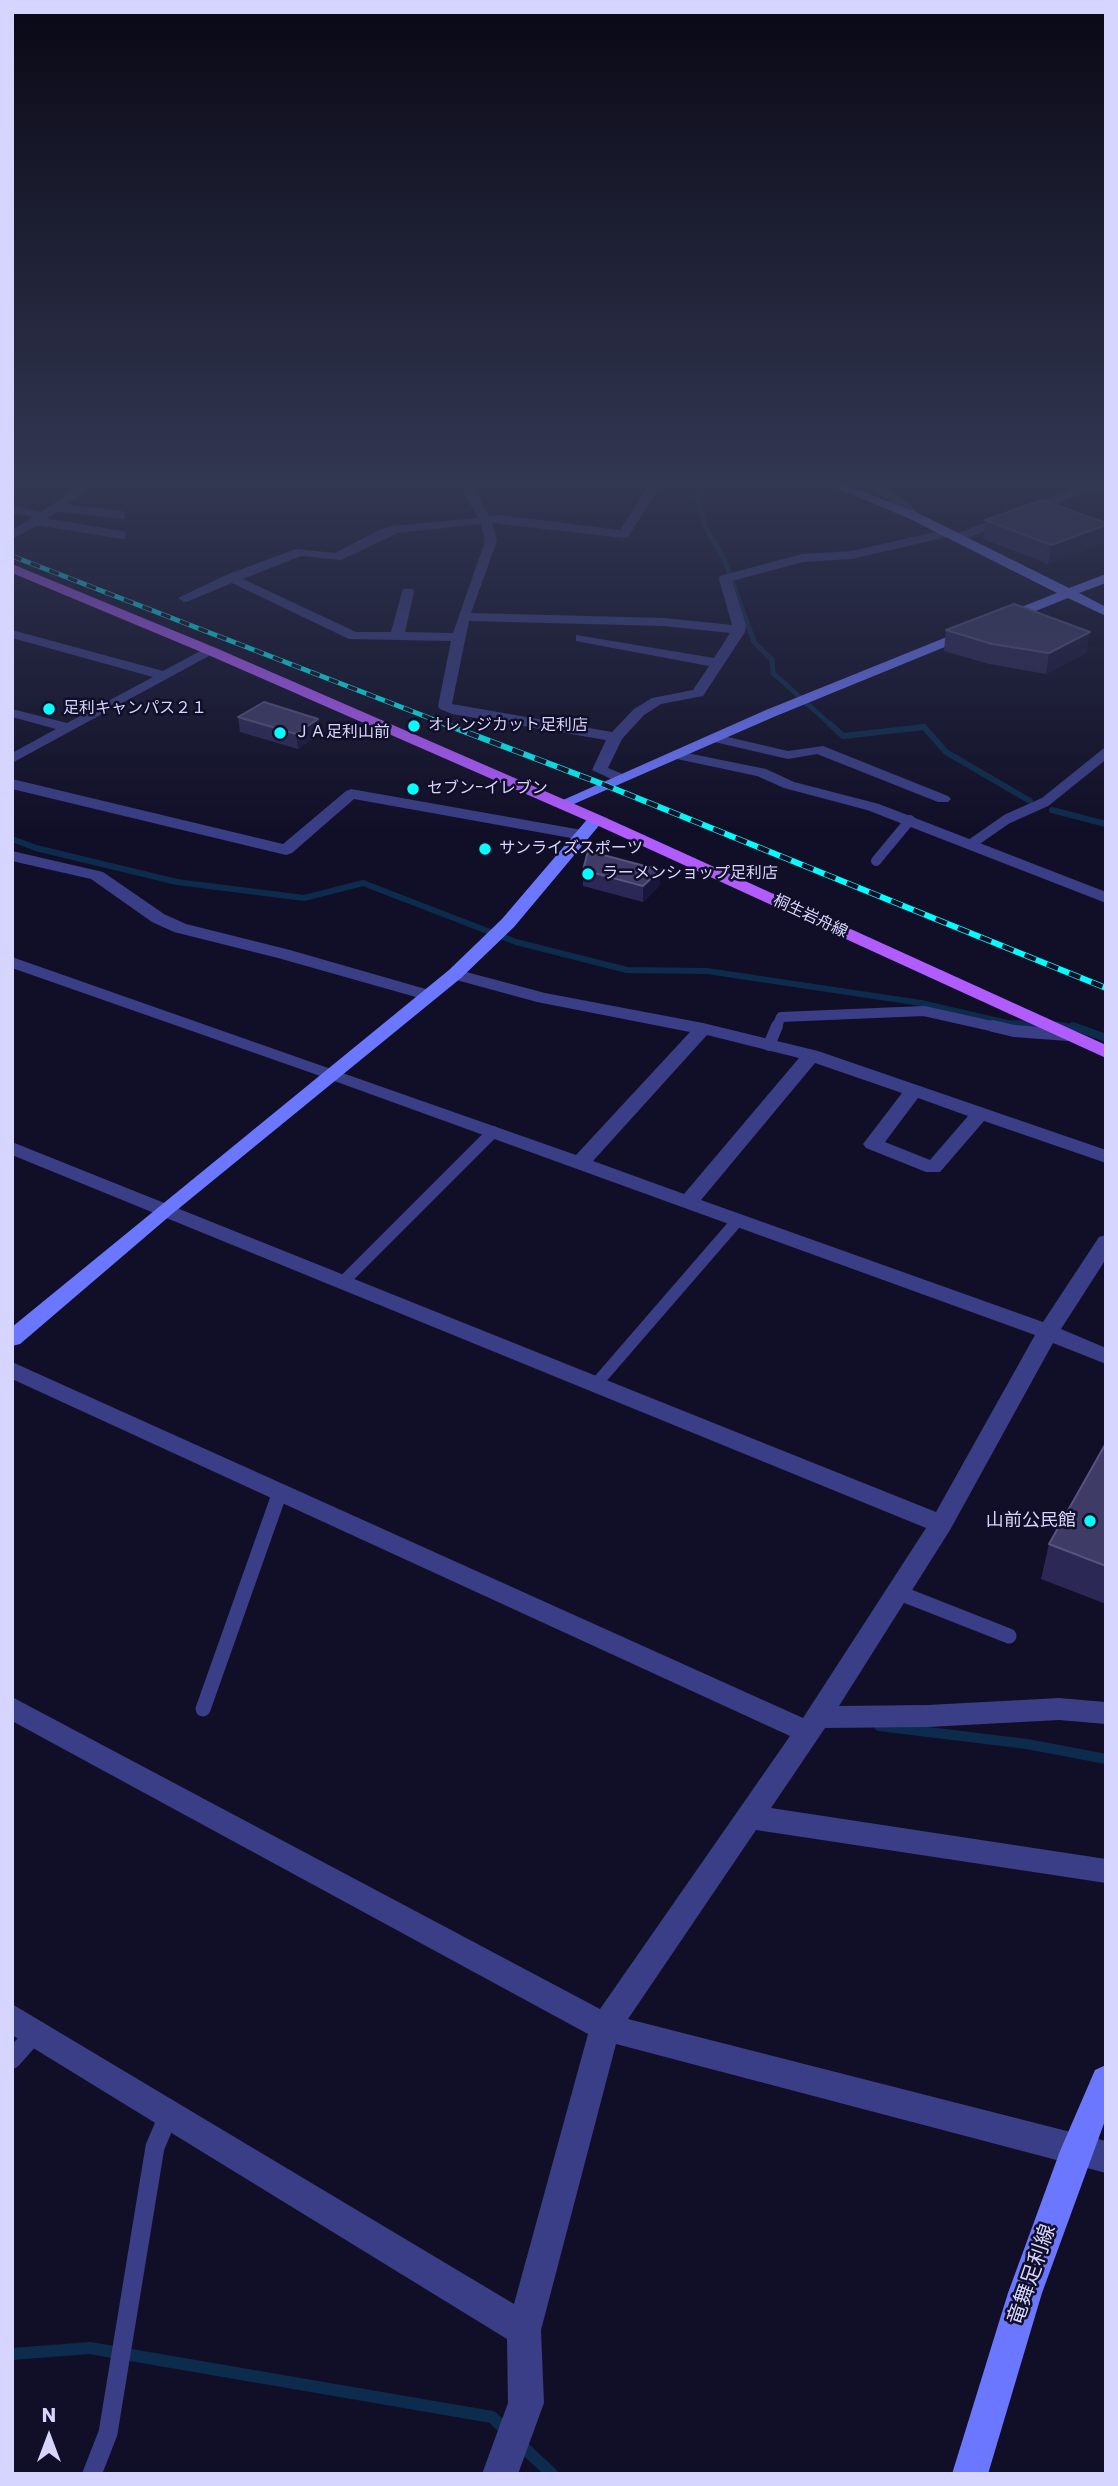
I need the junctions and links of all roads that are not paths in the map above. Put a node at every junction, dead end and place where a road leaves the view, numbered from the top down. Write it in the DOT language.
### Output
graph roads {
  1 [pos="91,601"];
  2 [pos="280,601"];
  3 [pos="406,601"];
  4 [pos="469,601"];
  5 [pos="731,601"];
  6 [pos="1046,601"];
  7 [pos="1083,601"];
  8 [pos="1106,612"];
  9 [pos="463,617"];
  10 [pos="738,630"];
  11 [pos="12,634"];
  12 [pos="397,637"];
  13 [pos="459,637"];
  14 [pos="581,638"];
  15 [pos="211,651"];
  16 [pos="717,663"];
  17 [pos="165,676"];
  18 [pos="12,713"];
  19 [pos="69,728"];
  20 [pos="615,737"];
  21 [pos="715,738"];
  22 [pos="1106,753"];
  23 [pos="677,755"];
  24 [pos="12,759"];
  25 [pos="620,778"];
  26 [pos="12,784"];
  27 [pos="943,799"];
  28 [pos="562,804"];
  29 [pos="596,819"];
  30 [pos="910,820"];
  31 [pos="582,835"];
  32 [pos="971,844"];
  33 [pos="12,856"];
  34 [pos="876,861"];
  35 [pos="1106,898"];
  36 [pos="12,962"];
  37 [pos="455,974"];
  38 [pos="430,996"];
  39 [pos="703,1029"];
  40 [pos="1068,1035"];
  41 [pos="769,1045"];
  42 [pos="1106,1052"];
  43 [pos="811,1055"];
  44 [pos="333,1074"];
  45 [pos="914,1090"];
  46 [pos="981,1112"];
  47 [pos="493,1132"];
  48 [pos="12,1148"];
  49 [pos="1106,1157"];
  50 [pos="580,1163"];
  51 [pos="688,1202"];
  52 [pos="164,1210"];
  53 [pos="738,1220"];
  54 [pos="1106,1242"];
  55 [pos="343,1282"];
  56 [pos="1048,1332"];
  57 [pos="12,1339"];
  58 [pos="1106,1357"];
  59 [pos="12,1370"];
  60 [pos="596,1384"];
  61 [pos="280,1492"];
  62 [pos="941,1524"];
  63 [pos="897,1592"];
  64 [pos="1009,1636"];
  65 [pos="12,1708"];
  66 [pos="203,1710"];
  67 [pos="1106,1713"];
  68 [pos="812,1725"];
  69 [pos="749,1817"];
  70 [pos="1106,1871"];
  71 [pos="24,2025"];
  72 [pos="605,2027"];
  73 [pos="12,2059"];
  74 [pos="1106,2080"];
  75 [pos="169,2114"];
  76 [pos="1091,2154"];
  77 [pos="524,2330"];
  78 [pos="92,2474"];
  79 [pos="500,2474"];
  80 [pos="970,2474"];
  1 -- 15 [label="main road, 桐生岩舟線"];
  2 -- 12 [label="street"];
  3 -- 12 [label="street"];
  4 -- 9 [label="street"];
  5 -- 10 [label="street"];
  6 -- 21 [label="street"];
  7 -- 8 [label="street"];
  9 -- 10 [label="street"];
  9 -- 13 [label="street"];
  10 -- 16 [label="street"];
  11 -- 17 [label="street"];
  12 -- 13 [label="street"];
  13 -- 20 [label="street"];
  14 -- 16 [label="street"];
  15 -- 17 [label="street"];
  15 -- 28 [label="main road, 桐生岩舟線"];
  16 -- 20 [label="street"];
  17 -- 19 [label="street"];
  18 -- 19 [label="street"];
  19 -- 24 [label="street"];
  20 -- 25 [label="street"];
  21 -- 23 [label="street"];
  21 -- 27 [label="street"];
  22 -- 32 [label="lane"];
  23 -- 25 [label="street"];
  23 -- 30 [label="street"];
  25 -- 28 [label="street"];
  26 -- 31 [label="street"];
  28 -- 29 [label="main road, 桐生岩舟線"];
  29 -- 31 [label="street"];
  29 -- 40 [label="main road, 桐生岩舟線"];
  30 -- 32 [label="street"];
  30 -- 34 [label="lane"];
  31 -- 37 [label="street"];
  32 -- 35 [label="street"];
  33 -- 38 [label="street"];
  36 -- 44 [label="street"];
  37 -- 38 [label="street"];
  37 -- 39 [label="street"];
  38 -- 44 [label="street"];
  39 -- 41 [label="street"];
  39 -- 50 [label="street"];
  40 -- 41 [label="lane"];
  40 -- 42 [label="main road, 桐生岩舟線"];
  41 -- 43 [label="street"];
  43 -- 45 [label="street"];
  43 -- 51 [label="street"];
  44 -- 47 [label="street"];
  44 -- 52 [label="street"];
  45 -- 46 [label="street"];
  45 -- 46 [label="street"];
  46 -- 49 [label="street"];
  47 -- 50 [label="street"];
  47 -- 55 [label="lane"];
  48 -- 52 [label="street"];
  50 -- 51 [label="street"];
  51 -- 53 [label="street"];
  52 -- 55 [label="street"];
  52 -- 57 [label="street"];
  53 -- 56 [label="street"];
  53 -- 60 [label="lane"];
  54 -- 56 [label="street"];
  55 -- 60 [label="street"];
  56 -- 58 [label="street"];
  56 -- 62 [label="street"];
  59 -- 61 [label="street"];
  60 -- 62 [label="street"];
  61 -- 66 [label="lane"];
  61 -- 68 [label="street"];
  62 -- 63 [label="street"];
  63 -- 64 [label="lane"];
  63 -- 68 [label="street"];
  65 -- 72 [label="street"];
  67 -- 68 [label="street"];
  68 -- 69 [label="street"];
  69 -- 70 [label="street"];
  69 -- 72 [label="street"];
  71 -- 73 [label="lane"];
  71 -- 75 [label="street"];
  72 -- 76 [label="street"];
  72 -- 77 [label="street"];
  74 -- 76 [label="street, 竜舞足利線"];
  75 -- 77 [label="street"];
  75 -- 78 [label="lane"];
  76 -- 80 [label="street, 竜舞足利線"];
  77 -- 79 [label="street"];
}
